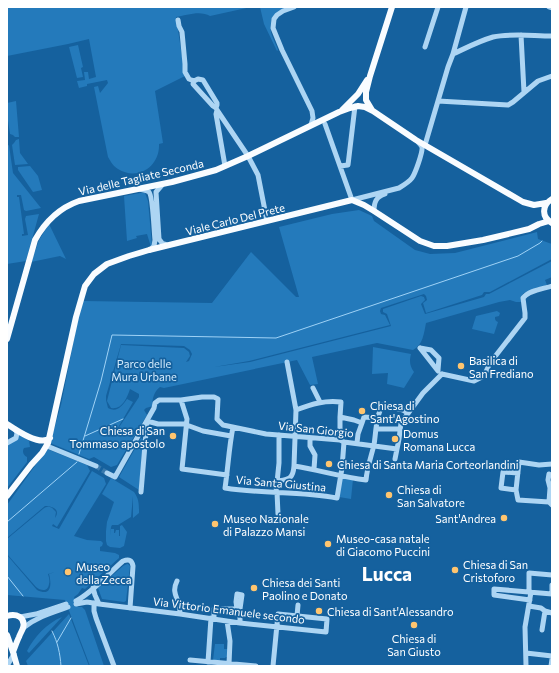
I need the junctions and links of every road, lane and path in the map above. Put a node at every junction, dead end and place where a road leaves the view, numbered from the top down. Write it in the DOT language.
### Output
graph roads {
  1 [pos="294,7"];
  2 [pos="392,7"];
  3 [pos="438,7"];
  4 [pos="466,7"];
  5 [pos="549,7"];
  6 [pos="552,8"];
  7 [pos="178,20"];
  8 [pos="521,35"];
  9 [pos="552,36"];
  10 [pos="425,47"];
  11 [pos="453,54"];
  12 [pos="370,76"];
  13 [pos="552,76"];
  14 [pos="194,81"];
  15 [pos="524,92"];
  16 [pos="438,101"];
  17 [pos="355,106"];
  18 [pos="217,109"];
  19 [pos="312,111"];
  20 [pos="373,111"];
  21 [pos="340,112"];
  22 [pos="327,117"];
  23 [pos="325,124"];
  24 [pos="311,125"];
  25 [pos="416,140"];
  26 [pos="426,145"];
  27 [pos="434,150"];
  28 [pos="248,156"];
  29 [pos="225,166"];
  30 [pos="340,166"];
  31 [pos="163,184"];
  32 [pos="138,189"];
  33 [pos="552,199"];
  34 [pos="352,200"];
  35 [pos="546,203"];
  36 [pos="374,210"];
  37 [pos="267,221"];
  38 [pos="550,222"];
  39 [pos="171,245"];
  40 [pos="149,250"];
  41 [pos="552,286"];
  42 [pos="7,339"];
  43 [pos="288,362"];
  44 [pos="313,388"];
  45 [pos="181,400"];
  46 [pos="320,402"];
  47 [pos="296,410"];
  48 [pos="408,413"];
  49 [pos="340,417"];
  50 [pos="377,418"];
  51 [pos="147,422"];
  52 [pos="362,423"];
  53 [pos="7,424"];
  54 [pos="186,425"];
  55 [pos="233,427"];
  56 [pos="15,429"];
  57 [pos="377,429"];
  58 [pos="400,429"];
  59 [pos="279,435"];
  60 [pos="231,436"];
  61 [pos="296,437"];
  62 [pos="32,438"];
  63 [pos="50,438"];
  64 [pos="310,438"];
  65 [pos="342,441"];
  66 [pos="7,443"];
  67 [pos="357,443"];
  68 [pos="47,446"];
  69 [pos="374,447"];
  70 [pos="397,449"];
  71 [pos="37,458"];
  72 [pos="395,458"];
  73 [pos="552,464"];
  74 [pos="96,466"];
  75 [pos="294,466"];
  76 [pos="314,469"];
  77 [pos="107,473"];
  78 [pos="518,473"];
  79 [pos="549,474"];
  80 [pos="227,475"];
  81 [pos="341,476"];
  82 [pos="278,481"];
  83 [pos="516,490"];
  84 [pos="141,492"];
  85 [pos="277,492"];
  86 [pos="7,496"];
  87 [pos="550,504"];
  88 [pos="278,514"];
  89 [pos="552,575"];
  90 [pos="176,580"];
  91 [pos="552,585"];
  92 [pos="93,588"];
  93 [pos="530,592"];
  94 [pos="552,594"];
  95 [pos="530,600"];
  96 [pos="97,604"];
  97 [pos="298,605"];
  98 [pos="528,606"];
  99 [pos="130,608"];
  100 [pos="7,610"];
  101 [pos="545,612"];
  102 [pos="552,613"];
  103 [pos="180,614"];
  104 [pos="10,615"];
  105 [pos="296,616"];
  106 [pos="20,617"];
  107 [pos="212,618"];
  108 [pos="227,621"];
  109 [pos="240,623"];
  110 [pos="278,626"];
  111 [pos="542,630"];
  112 [pos="22,631"];
  113 [pos="7,635"];
  114 [pos="14,653"];
  115 [pos="526,653"];
  116 [pos="552,657"];
  117 [pos="193,662"];
  118 [pos="208,662"];
  119 [pos="229,664"];
  120 [pos="7,666"];
  121 [pos="17,666"];
  122 [pos="114,666"];
  123 [pos="256,666"];
  124 [pos="273,666"];
  125 [pos="526,666"];
  126 [pos="551,666"];
  1 -- 19 [label="street"];
  2 -- 12 [label="main road"];
  3 -- 10 [label="street"];
  4 -- 11 [label="street"];
  5 -- 6 [label="street"];
  7 -- 14 [label="street"];
  8 -- 9 [label="street"];
  8 -- 11 [label="street"];
  8 -- 15 [label="street"];
  11 -- 16 [label="street"];
  12 -- 20 [label="main road"];
  12 -- 21 [label="main road"];
  13 -- 15 [label="street"];
  14 -- 18 [label="street"];
  14 -- 18 [label="street"];
  15 -- 16 [label="street"];
  16 -- 26 [label="street"];
  17 -- 20 [label="main road"];
  17 -- 21 [label="main road, Via delle Tagliate Seconda"];
  17 -- 30 [label="street"];
  18 -- 28 [label="street"];
  18 -- 29 [label="street"];
  19 -- 22 [label="street"];
  19 -- 24 [label="street"];
  20 -- 25 [label="main road"];
  21 -- 22 [label="main road, Via delle Tagliate Seconda"];
  22 -- 24 [label="main road, Via delle Tagliate Seconda"];
  23 -- 30 [label="street"];
  24 -- 28 [label="main road, Via delle Tagliate Seconda"];
  25 -- 26 [label="main road"];
  25 -- 34 [label="street"];
  26 -- 27 [label="main road"];
  27 -- 35 [label="main road"];
  27 -- 36 [label="street"];
  28 -- 29 [label="main road, Via delle Tagliate Seconda"];
  28 -- 37 [label="street"];
  29 -- 31 [label="main road, Via delle Tagliate Seconda"];
  30 -- 34 [label="street"];
  31 -- 32 [label="main road, Via delle Tagliate Seconda"];
  31 -- 39 [label="street"];
  32 -- 40 [label="street"];
  32 -- 42 [label="main road, Via delle Tagliate Seconda"];
  33 -- 35 [label="main road"];
  34 -- 36 [label="main road"];
  34 -- 37 [label="main road, Viale Carlo Del Prete"];
  35 -- 38 [label="main road"];
  36 -- 38 [label="main road"];
  37 -- 39 [label="main road, Viale Carlo Del Prete"];
  39 -- 40 [label="main road, Viale Carlo Del Prete"];
  40 -- 63 [label="main road, Viale Carlo Del Prete"];
  41 -- 48 [label="street"];
  43 -- 47 [label="street"];
  44 -- 46 [label="street"];
  45 -- 51 [label="street"];
  45 -- 54 [label="street"];
  45 -- 55 [label="street, Via San Giorgio"];
  46 -- 47 [label="street"];
  46 -- 49 [label="street"];
  47 -- 61 [label="street"];
  48 -- 50 [label="street"];
  48 -- 58 [label="street"];
  49 -- 52 [label="street"];
  49 -- 65 [label="street"];
  50 -- 52 [label="street"];
  50 -- 57 [label="street"];
  51 -- 54 [label="street"];
  51 -- 77 [label="street"];
  51 -- 84 [label="street"];
  52 -- 67 [label="street"];
  53 -- 56 [label="main road"];
  54 -- 60 [label="street"];
  54 -- 80 [label="street"];
  55 -- 59 [label="street, Via San Giorgio"];
  55 -- 60 [label="street"];
  56 -- 62 [label="main road"];
  56 -- 66 [label="street"];
  57 -- 58 [label="street"];
  57 -- 69 [label="street"];
  58 -- 70 [label="street"];
  59 -- 61 [label="street, Via San Giorgio"];
  59 -- 82 [label="street"];
  60 -- 80 [label="street"];
  61 -- 64 [label="street, Via San Giorgio"];
  61 -- 75 [label="street"];
  62 -- 63 [label="main road"];
  62 -- 71 [label="main road"];
  63 -- 68 [label="main road, Viale Carlo Del Prete"];
  64 -- 65 [label="street, Via San Giorgio"];
  64 -- 76 [label="street"];
  65 -- 67 [label="street, Via San Giorgio"];
  65 -- 81 [label="street"];
  67 -- 69 [label="street, Via San Giorgio"];
  68 -- 71 [label="main road, Viale Carlo Del Prete"];
  68 -- 74 [label="street"];
  69 -- 70 [label="street, Via San Giorgio"];
  69 -- 81 [label="street"];
  70 -- 72 [label="street"];
  71 -- 86 [label="main road, Viale Carlo Del Prete"];
  73 -- 78 [label="street"];
  75 -- 76 [label="street"];
  75 -- 82 [label="street"];
  76 -- 81 [label="street"];
  78 -- 83 [label="street"];
  78 -- 83 [label="street"];
  79 -- 87 [label="street"];
  80 -- 85 [label="street, Via Santa Giustina"];
  81 -- 85 [label="street, Via Santa Giustina"];
  82 -- 85 [label="street"];
  83 -- 87 [label="street"];
  85 -- 88 [label="street"];
  89 -- 93 [label="street"];
  90 -- 103 [label="street"];
  91 -- 94 [label="street"];
  92 -- 96 [label="street"];
  92 -- 96 [label="street, Via Vittorio Emanuele secondo"];
  92 -- 99 [label="street"];
  93 -- 94 [label="street"];
  93 -- 95 [label="street"];
  93 -- 95 [label="street"];
  95 -- 98 [label="street"];
  96 -- 99 [label="street, Via Vittorio Emanuele secondo"];
  96 -- 122 [label="street"];
  97 -- 105 [label="street"];
  98 -- 101 [label="street"];
  98 -- 115 [label="street"];
  99 -- 103 [label="street, Via Vittorio Emanuele secondo"];
  100 -- 104 [label="main road"];
  101 -- 102 [label="street"];
  101 -- 111 [label="street"];
  103 -- 107 [label="street, Via Vittorio Emanuele secondo"];
  104 -- 106 [label="main road"];
  105 -- 110 [label="street"];
  105 -- 110 [label="street, Via Vittorio Emanuele secondo"];
  106 -- 112 [label="main road"];
  106 -- 112 [label="street"];
  107 -- 108 [label="street, Via Vittorio Emanuele secondo"];
  107 -- 109 [label="street"];
  107 -- 118 [label="street"];
  108 -- 109 [label="street, Via Vittorio Emanuele secondo"];
  108 -- 119 [label="street"];
  109 -- 110 [label="street, Via Vittorio Emanuele secondo"];
  110 -- 124 [label="street"];
  112 -- 113 [label="main road"];
  112 -- 114 [label="main road"];
  113 -- 114 [label="main road"];
  114 -- 120 [label="street"];
  114 -- 121 [label="main road"];
  115 -- 116 [label="street"];
  115 -- 125 [label="street"];
  116 -- 126 [label="street"];
  117 -- 118 [label="street"];
  118 -- 119 [label="street"];
  119 -- 123 [label="street"];
}
